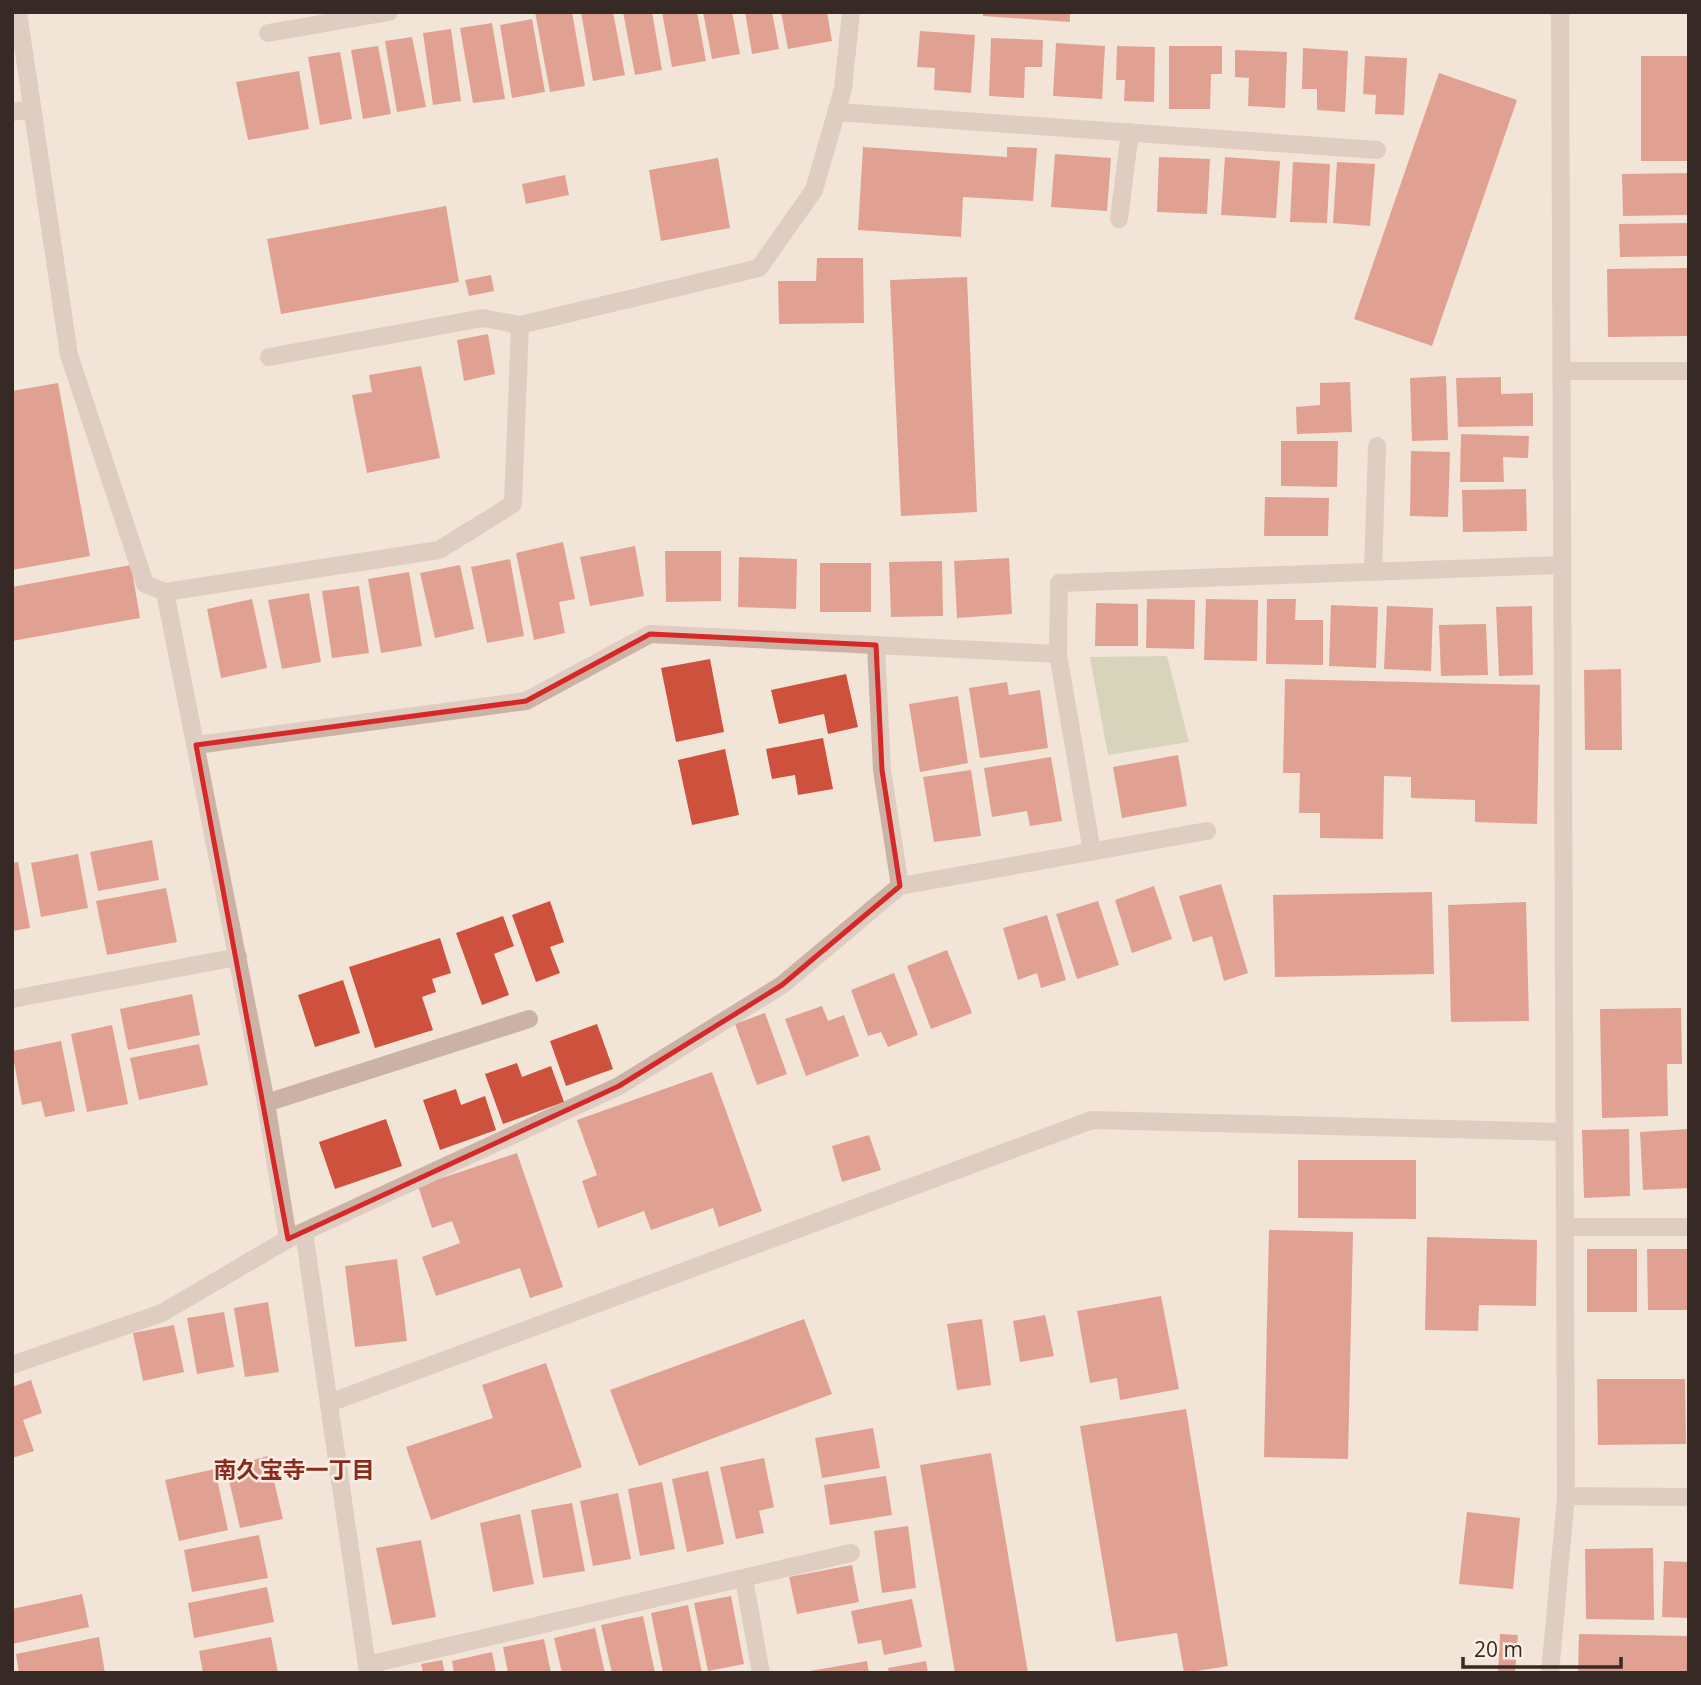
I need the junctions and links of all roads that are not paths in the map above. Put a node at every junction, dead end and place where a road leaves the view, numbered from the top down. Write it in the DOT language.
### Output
graph roads {
  1 [pos="18,12"];
  2 [pos="389,12"];
  3 [pos="851,12"];
  4 [pos="1560,12"];
  5 [pos="268,33"];
  6 [pos="32,109"];
  7 [pos="12,112"];
  8 [pos="837,112"];
  9 [pos="1130,132"];
  10 [pos="1377,150"];
  11 [pos="1119,219"];
  12 [pos="520,326"];
  13 [pos="269,357"];
  14 [pos="1562,371"];
  15 [pos="1689,371"];
  16 [pos="1377,446"];
  17 [pos="1562,565"];
  18 [pos="1373,572"];
  19 [pos="165,592"];
  20 [pos="876,645"];
  21 [pos="1058,654"];
  22 [pos="196,745"];
  23 [pos="1207,831"];
  24 [pos="1092,852"];
  25 [pos="900,886"];
  26 [pos="238,957"];
  27 [pos="12,999"];
  28 [pos="529,1019"];
  29 [pos="266,1103"];
  30 [pos="1564,1132"];
  31 [pos="1565,1227"];
  32 [pos="1689,1227"];
  33 [pos="296,1236"];
  34 [pos="12,1365"];
  35 [pos="329,1403"];
  36 [pos="1566,1496"];
  37 [pos="1689,1497"];
  38 [pos="851,1553"];
  39 [pos="744,1579"];
  40 [pos="368,1669"];
  41 [pos="761,1673"];
  42 [pos="1550,1673"];
  1 -- 6 [label="street"];
  2 -- 5 [label="street"];
  3 -- 8 [label="street"];
  4 -- 14 [label="street"];
  6 -- 7 [label="street"];
  6 -- 19 [label="street"];
  8 -- 9 [label="street"];
  8 -- 12 [label="street"];
  9 -- 10 [label="street"];
  9 -- 11 [label="street"];
  12 -- 13 [label="street"];
  12 -- 19 [label="street"];
  14 -- 15 [label="street"];
  14 -- 17 [label="street"];
  16 -- 18 [label="street"];
  17 -- 18 [label="street"];
  17 -- 30 [label="street"];
  18 -- 21 [label="street"];
  19 -- 22 [label="street"];
  20 -- 21 [label="street"];
  20 -- 22 [label="street"];
  20 -- 25 [label="street"];
  21 -- 24 [label="street"];
  22 -- 26 [label="street"];
  23 -- 24 [label="street"];
  24 -- 25 [label="street"];
  25 -- 33 [label="street"];
  26 -- 27 [label="street"];
  26 -- 29 [label="street"];
  28 -- 29 [label="street"];
  29 -- 33 [label="street"];
  30 -- 31 [label="street"];
  30 -- 35 [label="street"];
  31 -- 32 [label="street"];
  31 -- 36 [label="street"];
  33 -- 34 [label="street"];
  33 -- 35 [label="street"];
  35 -- 40 [label="street"];
  36 -- 37 [label="street"];
  36 -- 42 [label="street"];
  38 -- 39 [label="street"];
  39 -- 40 [label="street"];
  39 -- 41 [label="street"];
}
